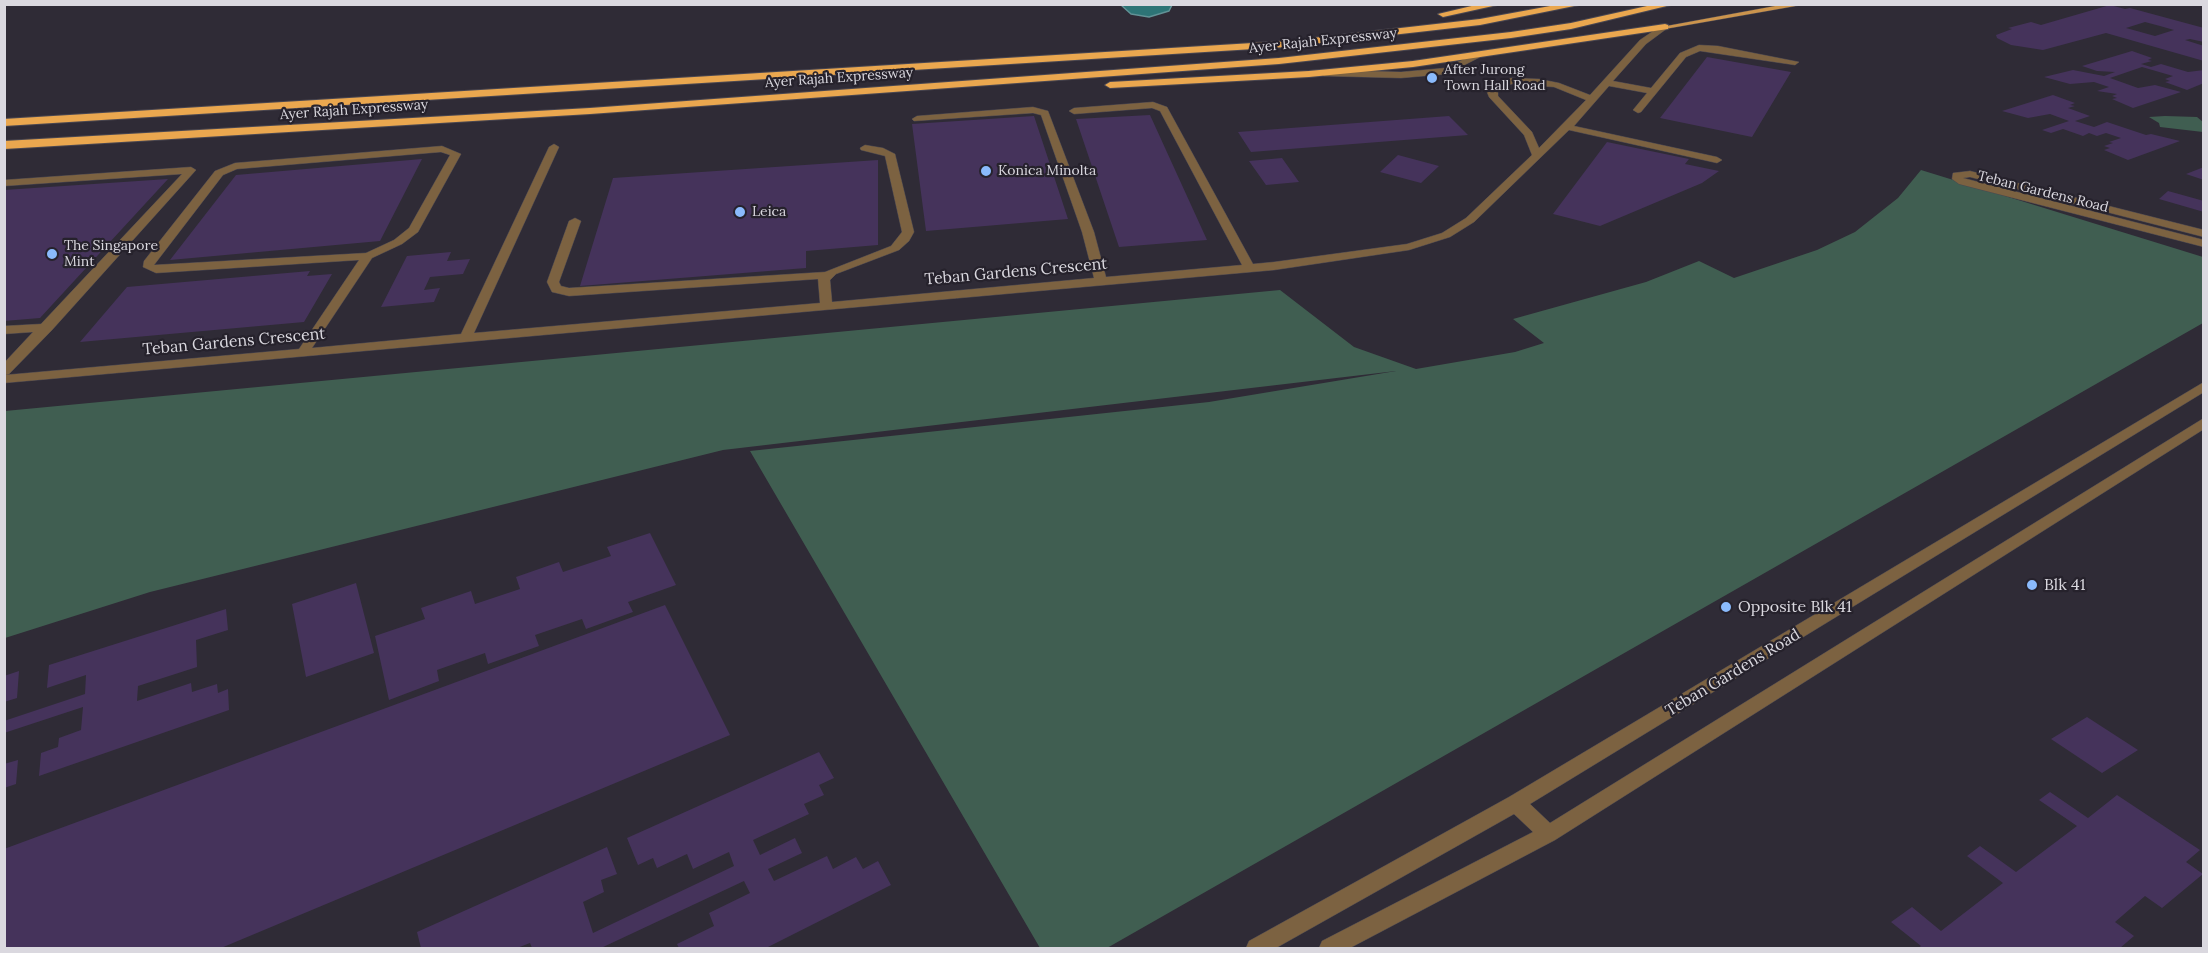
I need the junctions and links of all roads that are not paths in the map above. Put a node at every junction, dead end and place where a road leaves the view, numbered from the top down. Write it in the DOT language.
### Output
graph roads {
  1 [pos="1497,4"];
  2 [pos="1580,4"];
  3 [pos="1671,4"];
  4 [pos="1803,4"];
  5 [pos="1432,15"];
  6 [pos="1385,21"];
  7 [pos="1665,27"];
  8 [pos="1286,44"];
  9 [pos="1795,62"];
  10 [pos="1607,83"];
  11 [pos="1654,91"];
  12 [pos="835,93"];
  13 [pos="1592,99"];
  14 [pos="1638,110"];
  15 [pos="1074,111"];
  16 [pos="917,119"];
  17 [pos="4,123"];
  18 [pos="1567,127"];
  19 [pos="44,144"];
  20 [pos="4,145"];
  21 [pos="554,147"];
  22 [pos="865,148"];
  23 [pos="4,153"];
  24 [pos="1537,155"];
  25 [pos="1717,160"];
  26 [pos="4,183"];
  27 [pos="575,221"];
  28 [pos="2204,234"];
  29 [pos="2204,244"];
  30 [pos="368,256"];
  31 [pos="1248,268"];
  32 [pos="828,275"];
  33 [pos="1101,281"];
  34 [pos="826,306"];
  35 [pos="47,327"];
  36 [pos="4,330"];
  37 [pos="466,337"];
  38 [pos="303,352"];
  39 [pos="4,371"];
  40 [pos="4,379"];
  41 [pos="2204,387"];
  42 [pos="2204,423"];
  43 [pos="1516,804"];
  44 [pos="1548,834"];
  45 [pos="1257,948"];
  46 [pos="1330,948"];
  1 -- 5 [label="highway"];
  2 -- 8 [label="highway, Ayer Rajah Expressway"];
  3 -- 12 [label="highway, Ayer Rajah Expressway"];
  4 -- 7 [label="main road"];
  6 -- 8 [label="highway"];
  7 -- 10 [label="street, Teban Gardens Crescent"];
  7 -- 12 [label="highway"];
  8 -- 17 [label="highway, Ayer Rajah Expressway"];
  9 -- 11 [label="street"];
  10 -- 11 [label="street"];
  10 -- 13 [label="street, Teban Gardens Crescent"];
  11 -- 14 [label="street"];
  12 -- 19 [label="highway, Ayer Rajah Expressway"];
  13 -- 18 [label="street, Teban Gardens Crescent"];
  13 -- 24 [label="street"];
  15 -- 31 [label="street"];
  16 -- 33 [label="street"];
  18 -- 24 [label="street, Teban Gardens Crescent"];
  18 -- 25 [label="street"];
  19 -- 20 [label="highway, Ayer Rajah Expressway"];
  19 -- 23 [label="highway"];
  21 -- 37 [label="street"];
  22 -- 32 [label="street"];
  24 -- 31 [label="street, Teban Gardens Crescent"];
  26 -- 35 [label="street"];
  27 -- 32 [label="street"];
  28 -- 29 [label="street, Teban Gardens Road"];
  30 -- 30 [label="street"];
  30 -- 38 [label="street"];
  31 -- 33 [label="street, Teban Gardens Crescent"];
  32 -- 34 [label="street"];
  33 -- 34 [label="street, Teban Gardens Crescent"];
  34 -- 37 [label="street, Teban Gardens Crescent"];
  35 -- 36 [label="street"];
  35 -- 39 [label="street"];
  37 -- 38 [label="street, Teban Gardens Crescent"];
  38 -- 40 [label="street, Teban Gardens Crescent"];
  41 -- 43 [label="street, Teban Gardens Road"];
  42 -- 44 [label="street"];
  43 -- 44 [label="street"];
  43 -- 45 [label="street, Teban Gardens Road"];
  44 -- 46 [label="street"];
}
